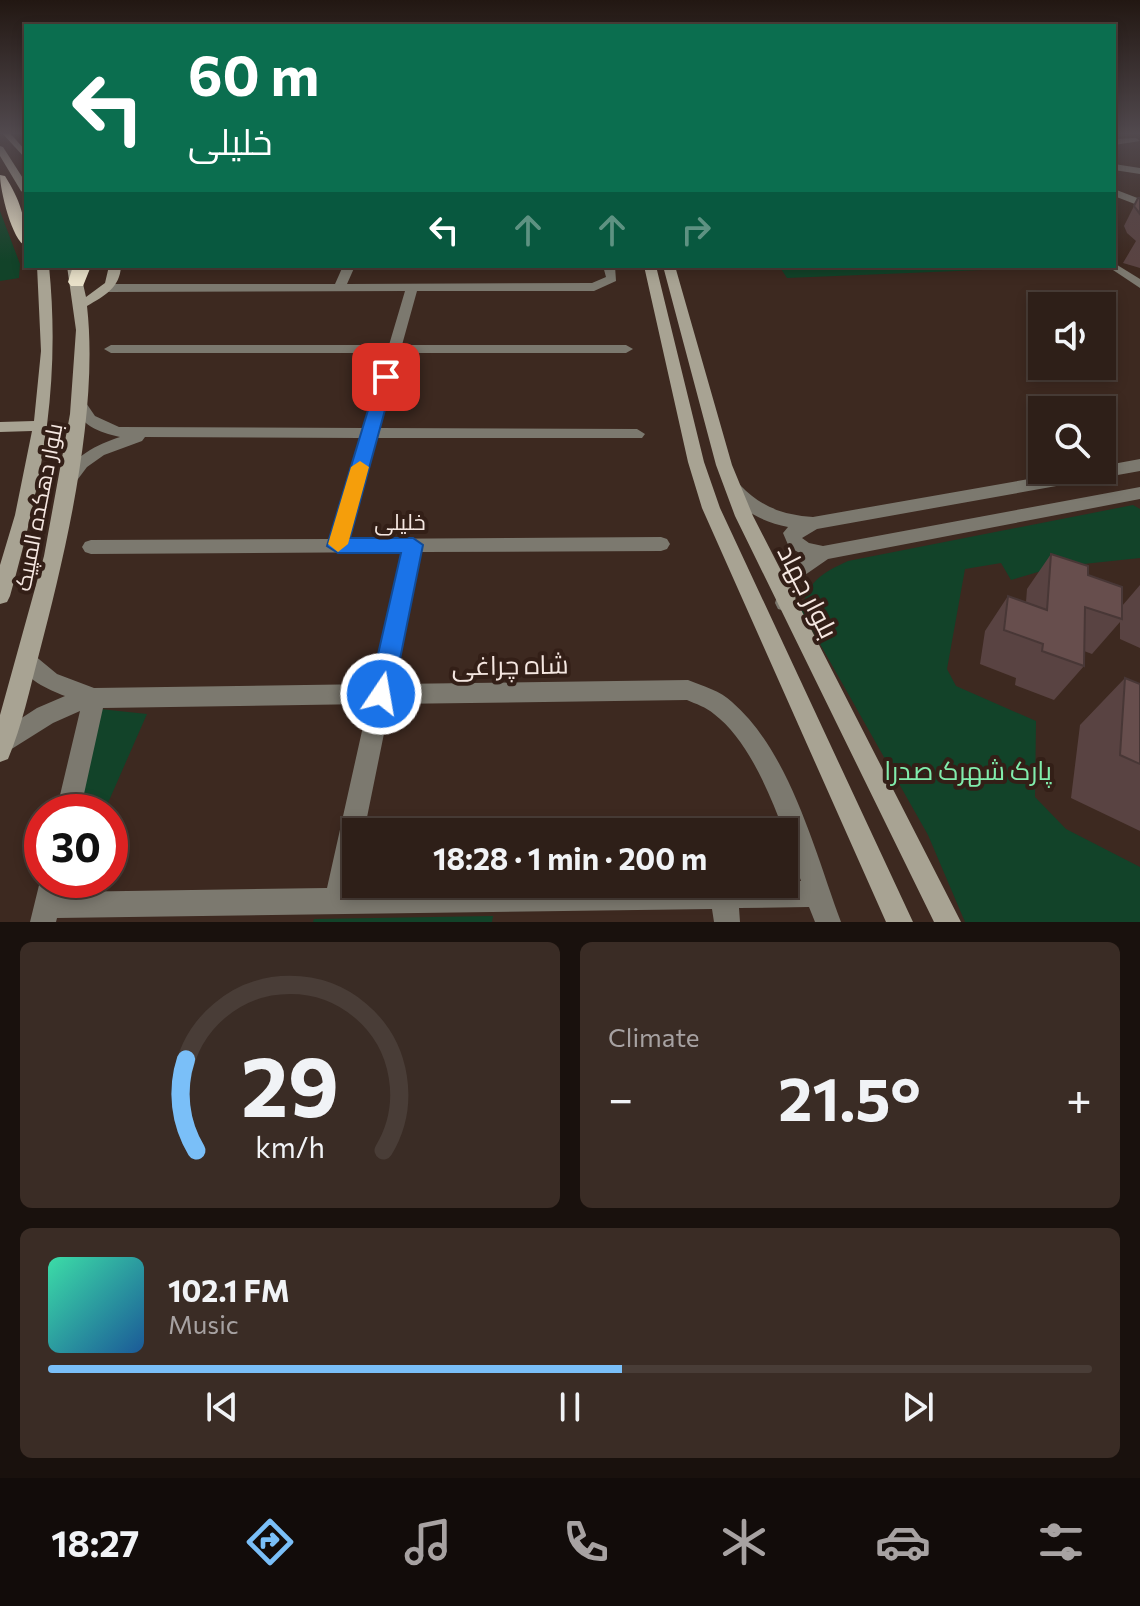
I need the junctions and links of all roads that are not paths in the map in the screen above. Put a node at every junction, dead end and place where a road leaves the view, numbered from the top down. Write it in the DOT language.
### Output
graph roads {
  1 [pos="0,179"];
  2 [pos="1116,193"];
  3 [pos="1140,203"];
  4 [pos="24,236"];
  5 [pos="1116,267"];
  6 [pos="43,268"];
  7 [pos="115,268"];
  8 [pos="348,268"];
  9 [pos="609,268"];
  10 [pos="650,268"];
  11 [pos="670,268"];
  12 [pos="77,271"];
  13 [pos="1140,284"];
  14 [pos="108,288"];
  15 [pos="339,288"];
  16 [pos="412,288"];
  17 [pos="80,305"];
  18 [pos="111,349"];
  19 [pos="394,349"];
  20 [pos="626,349"];
  21 [pos="79,403"];
  22 [pos="41,426"];
  23 [pos="0,427"];
  24 [pos="151,433"];
  25 [pos="370,433"];
  26 [pos="637,434"];
  27 [pos="1140,465"];
  28 [pos="69,479"];
  29 [pos="734,489"];
  30 [pos="1138,495"];
  31 [pos="813,523"];
  32 [pos="661,544"];
  33 [pos="413,545"];
  34 [pos="338,546"];
  35 [pos="91,547"];
  36 [pos="823,553"];
  37 [pos="0,596"];
  38 [pos="785,603"];
  39 [pos="27,661"];
  40 [pos="381,694"];
  41 [pos="94,698"];
  42 [pos="1,748"];
  43 [pos="72,794"];
  44 [pos="798,894"];
  45 [pos="817,894"];
  46 [pos="530,898"];
  47 [pos="724,898"];
  48 [pos="337,901"];
  49 [pos="47,902"];
  50 [pos="727,922"];
  51 [pos="828,922"];
  52 [pos="900,922"];
  53 [pos="948,922"];
  1 -- 4 [label="highway"];
  2 -- 3 [label="street"];
  5 -- 13 [label="street"];
  6 -- 22 [label="main road, بلوار دهکده المپیک"];
  7 -- 14 [label="main road"];
  8 -- 15 [label="street"];
  9 -- 16 [label="street"];
  10 -- 52 [label="main road"];
  11 -- 29 [label="main road, بلوار جهاد"];
  12 -- 17 [label="main road, بلوار دهکده المپیک"];
  14 -- 15 [label="street"];
  14 -- 17 [label="main road"];
  15 -- 16 [label="street"];
  16 -- 19 [label="street"];
  17 -- 21 [label="main road, بلوار دهکده المپیک"];
  18 -- 19 [label="street"];
  19 -- 20 [label="street"];
  19 -- 25 [label="street"];
  21 -- 24 [label="street"];
  21 -- 28 [label="main road, بلوار دهکده المپیک"];
  22 -- 23 [label="main road"];
  22 -- 37 [label="main road, بلوار دهکده المپیک"];
  24 -- 25 [label="street"];
  24 -- 28 [label="street"];
  25 -- 26 [label="street"];
  25 -- 34 [label="street"];
  27 -- 31 [label="street"];
  28 -- 39 [label="main road, بلوار دهکده المپیک"];
  29 -- 31 [label="street"];
  29 -- 38 [label="main road, بلوار جهاد"];
  30 -- 36 [label="street"];
  31 -- 36 [label="street"];
  32 -- 33 [label="street, خلیلی"];
  33 -- 34 [label="street, خلیلی"];
  33 -- 40 [label="street"];
  34 -- 35 [label="street, خلیلی"];
  36 -- 38 [label="street"];
  38 -- 53 [label="main road, بلوار جهاد"];
  39 -- 41 [label="street"];
  39 -- 42 [label="main road, بلوار دهکده المپیک"];
  40 -- 41 [label="street, شاه چراغی"];
  40 -- 45 [label="street, شاه چراغی"];
  40 -- 48 [label="street"];
  41 -- 42 [label="street"];
  41 -- 43 [label="street"];
  44 -- 45 [label="street"];
  45 -- 51 [label="street"];
  46 -- 48 [label="street"];
  47 -- 50 [label="street"];
  48 -- 49 [label="street"];
}
